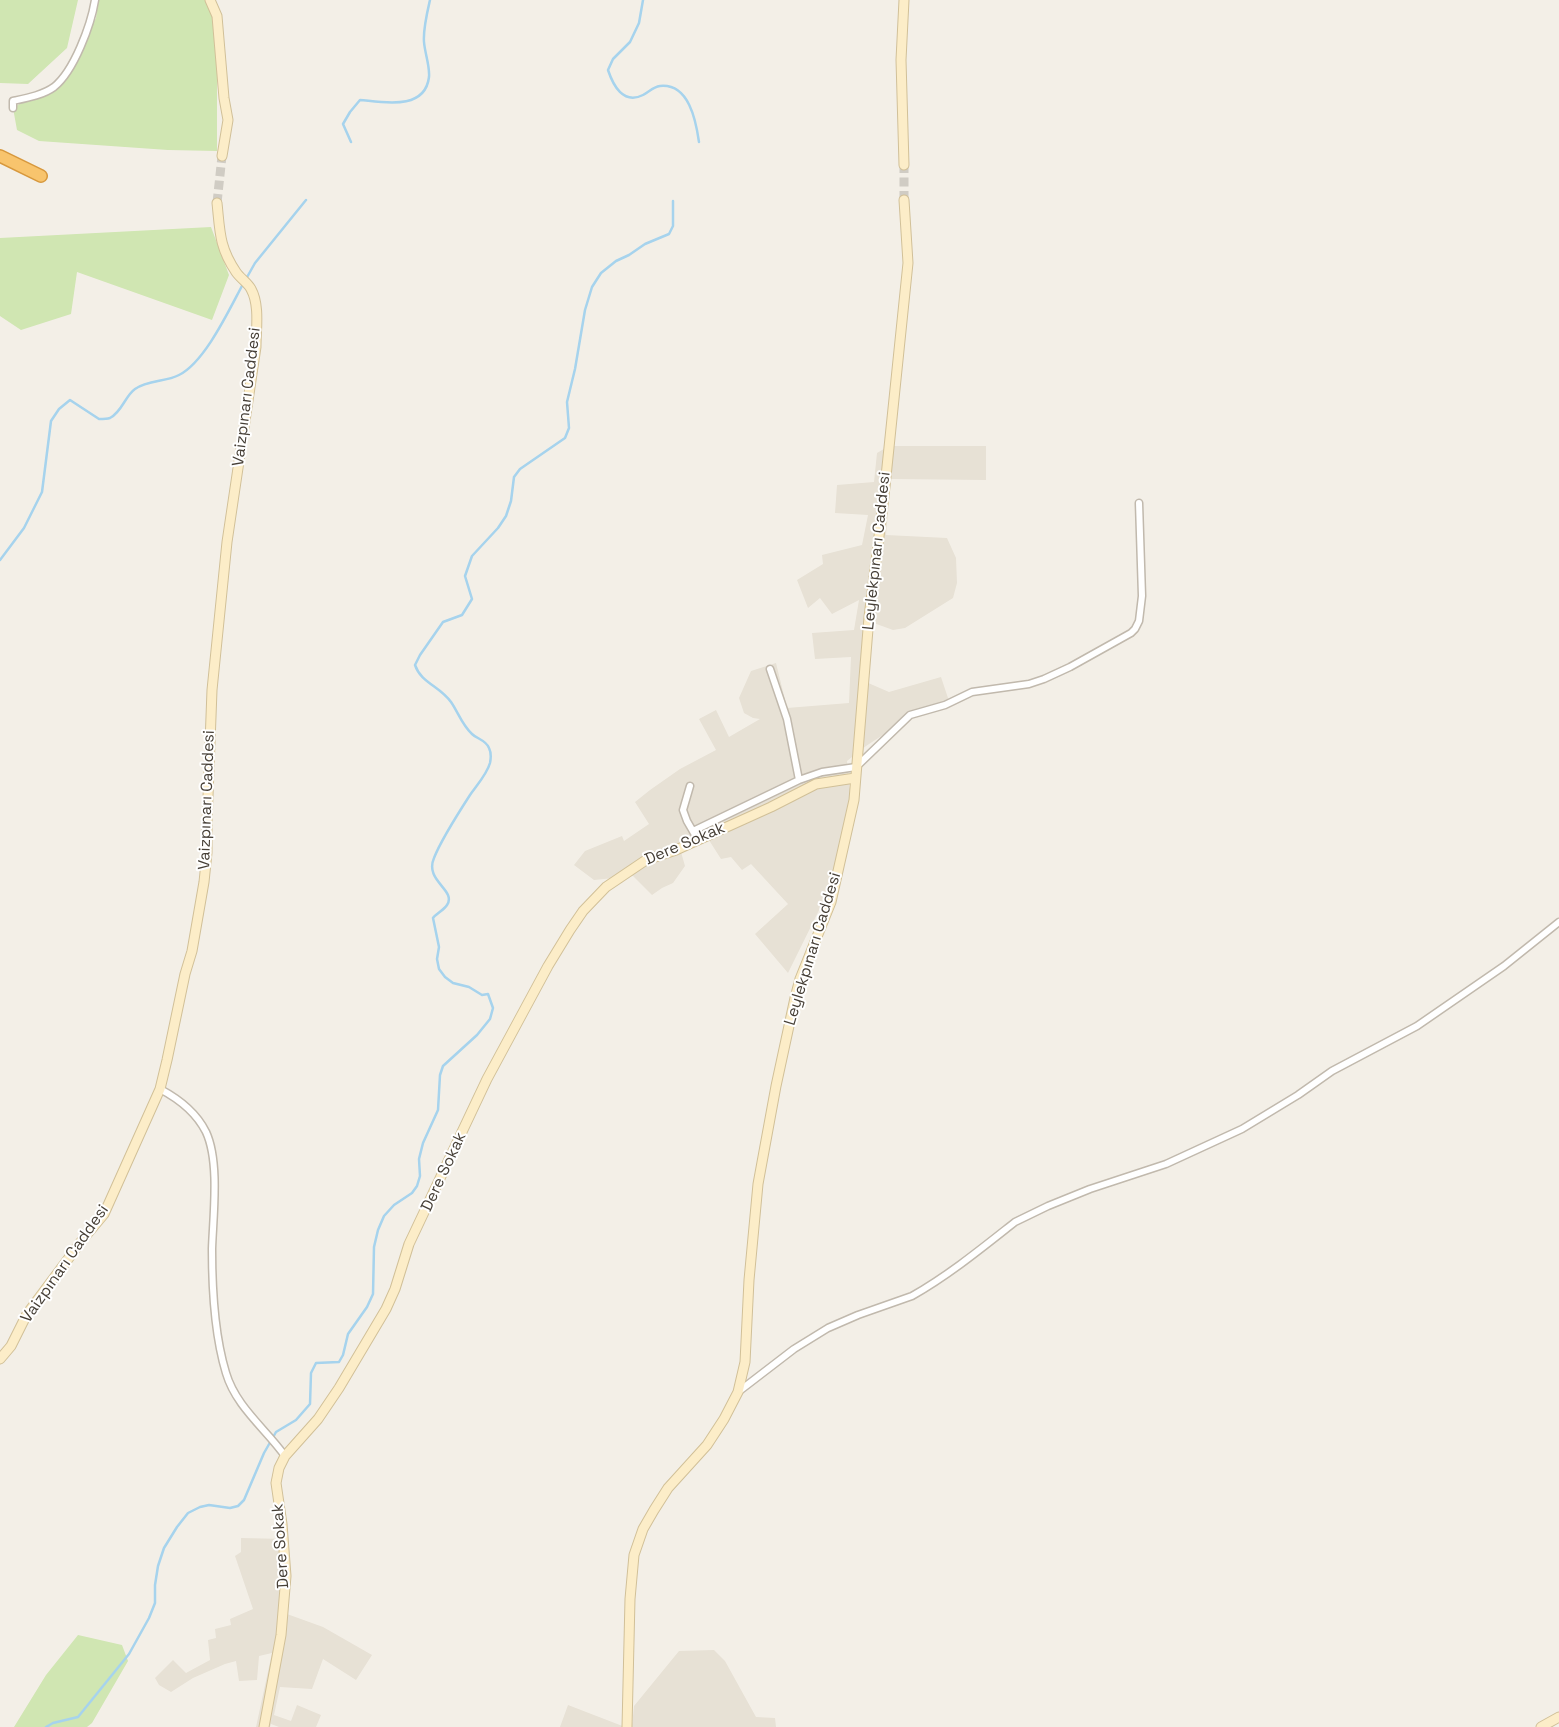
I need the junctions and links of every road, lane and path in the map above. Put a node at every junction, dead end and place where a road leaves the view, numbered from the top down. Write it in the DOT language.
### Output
graph roads {
  1 [pos="95,0"];
  2 [pos="210,0"];
  3 [pos="904,0"];
  4 [pos="13,108"];
  5 [pos="0,156"];
  6 [pos="222,156"];
  7 [pos="904,165"];
  8 [pos="41,176"];
  9 [pos="904,200"];
  10 [pos="217,203"];
  11 [pos="1139,503"];
  12 [pos="770,670"];
  13 [pos="856,767"];
  14 [pos="855,778"];
  15 [pos="799,780"];
  16 [pos="690,786"];
  17 [pos="693,830"];
  18 [pos="698,840"];
  19 [pos="1559,922"];
  20 [pos="160,1089"];
  21 [pos="0,1359"];
  22 [pos="738,1392"];
  23 [pos="285,1456"];
  24 [pos="1559,1717"];
  25 [pos="264,1727"];
  26 [pos="627,1727"];
  27 [pos="1540,1727"];
  1 -- 4 [label="street"];
  2 -- 6 [label="street"];
  3 -- 7 [label="street"];
  5 -- 8 [label="highway"];
  9 -- 13 [label="street, Leylekpınarı Caddesi"];
  10 -- 20 [label="street, Vaizpınarı Caddesi"];
  11 -- 13 [label="street"];
  12 -- 15 [label="street"];
  13 -- 14 [label="street, Leylekpınarı Caddesi"];
  13 -- 15 [label="street"];
  14 -- 18 [label="street, Dere Sokak"];
  14 -- 22 [label="street, Leylekpınarı Caddesi"];
  15 -- 17 [label="street"];
  16 -- 17 [label="street"];
  17 -- 18 [label="street"];
  18 -- 23 [label="street, Dere Sokak"];
  19 -- 22 [label="street"];
  20 -- 21 [label="street, Vaizpınarı Caddesi"];
  20 -- 23 [label="street"];
  22 -- 26 [label="street, Leylekpınarı Caddesi"];
  23 -- 25 [label="street, Dere Sokak"];
  24 -- 27 [label="street"];
}
